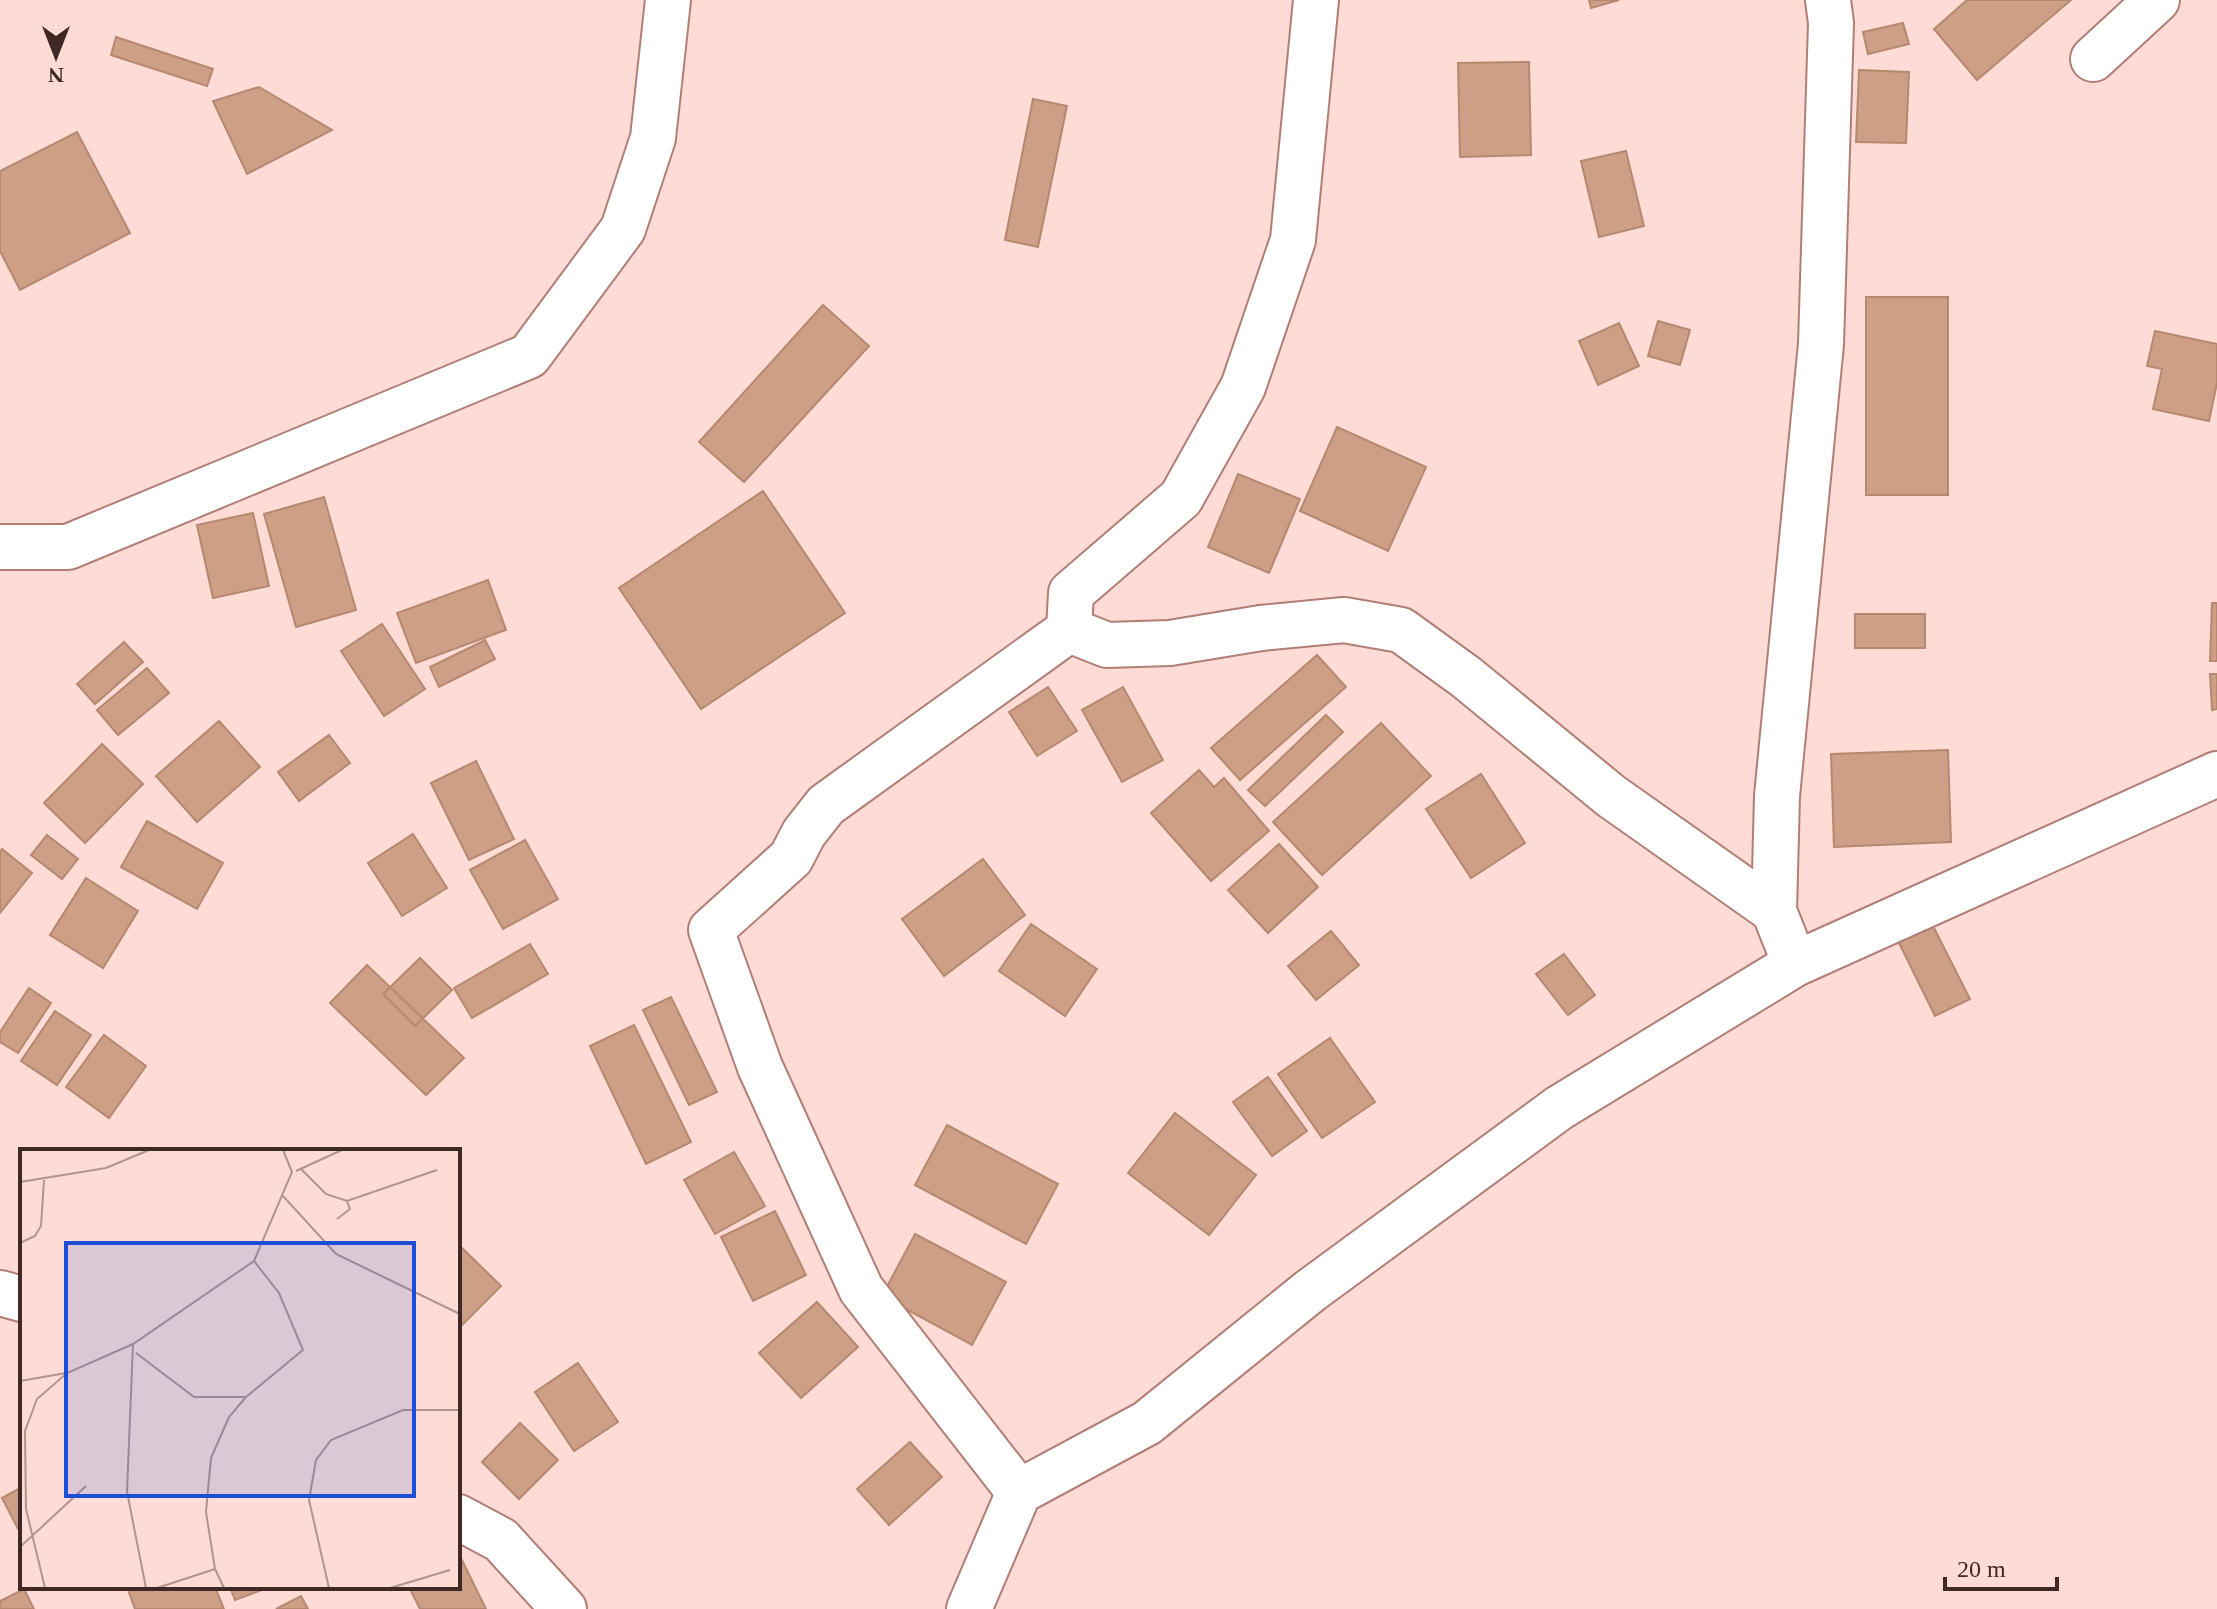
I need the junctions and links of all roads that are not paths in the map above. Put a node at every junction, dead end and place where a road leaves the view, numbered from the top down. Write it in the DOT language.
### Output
graph roads {
  1 [pos="668,0"];
  2 [pos="1316,0"];
  3 [pos="1828,0"];
  4 [pos="2157,0"];
  5 [pos="2093,59"];
  6 [pos="0,547"];
  7 [pos="1069,630"];
  8 [pos="2215,777"];
  9 [pos="1774,911"];
  10 [pos="1795,964"];
  11 [pos="0,1293"];
  12 [pos="20,1298"];
  13 [pos="1019,1492"];
  14 [pos="460,1518"];
  15 [pos="564,1609"];
  16 [pos="969,1609"];
  1 -- 6 [label="street"];
  2 -- 7 [label="street"];
  3 -- 9 [label="street"];
  4 -- 5 [label="street"];
  7 -- 9 [label="street"];
  7 -- 13 [label="street"];
  8 -- 10 [label="street"];
  9 -- 10 [label="street"];
  10 -- 13 [label="street"];
  11 -- 12 [label="street"];
  13 -- 16 [label="street"];
  14 -- 15 [label="street"];
}
